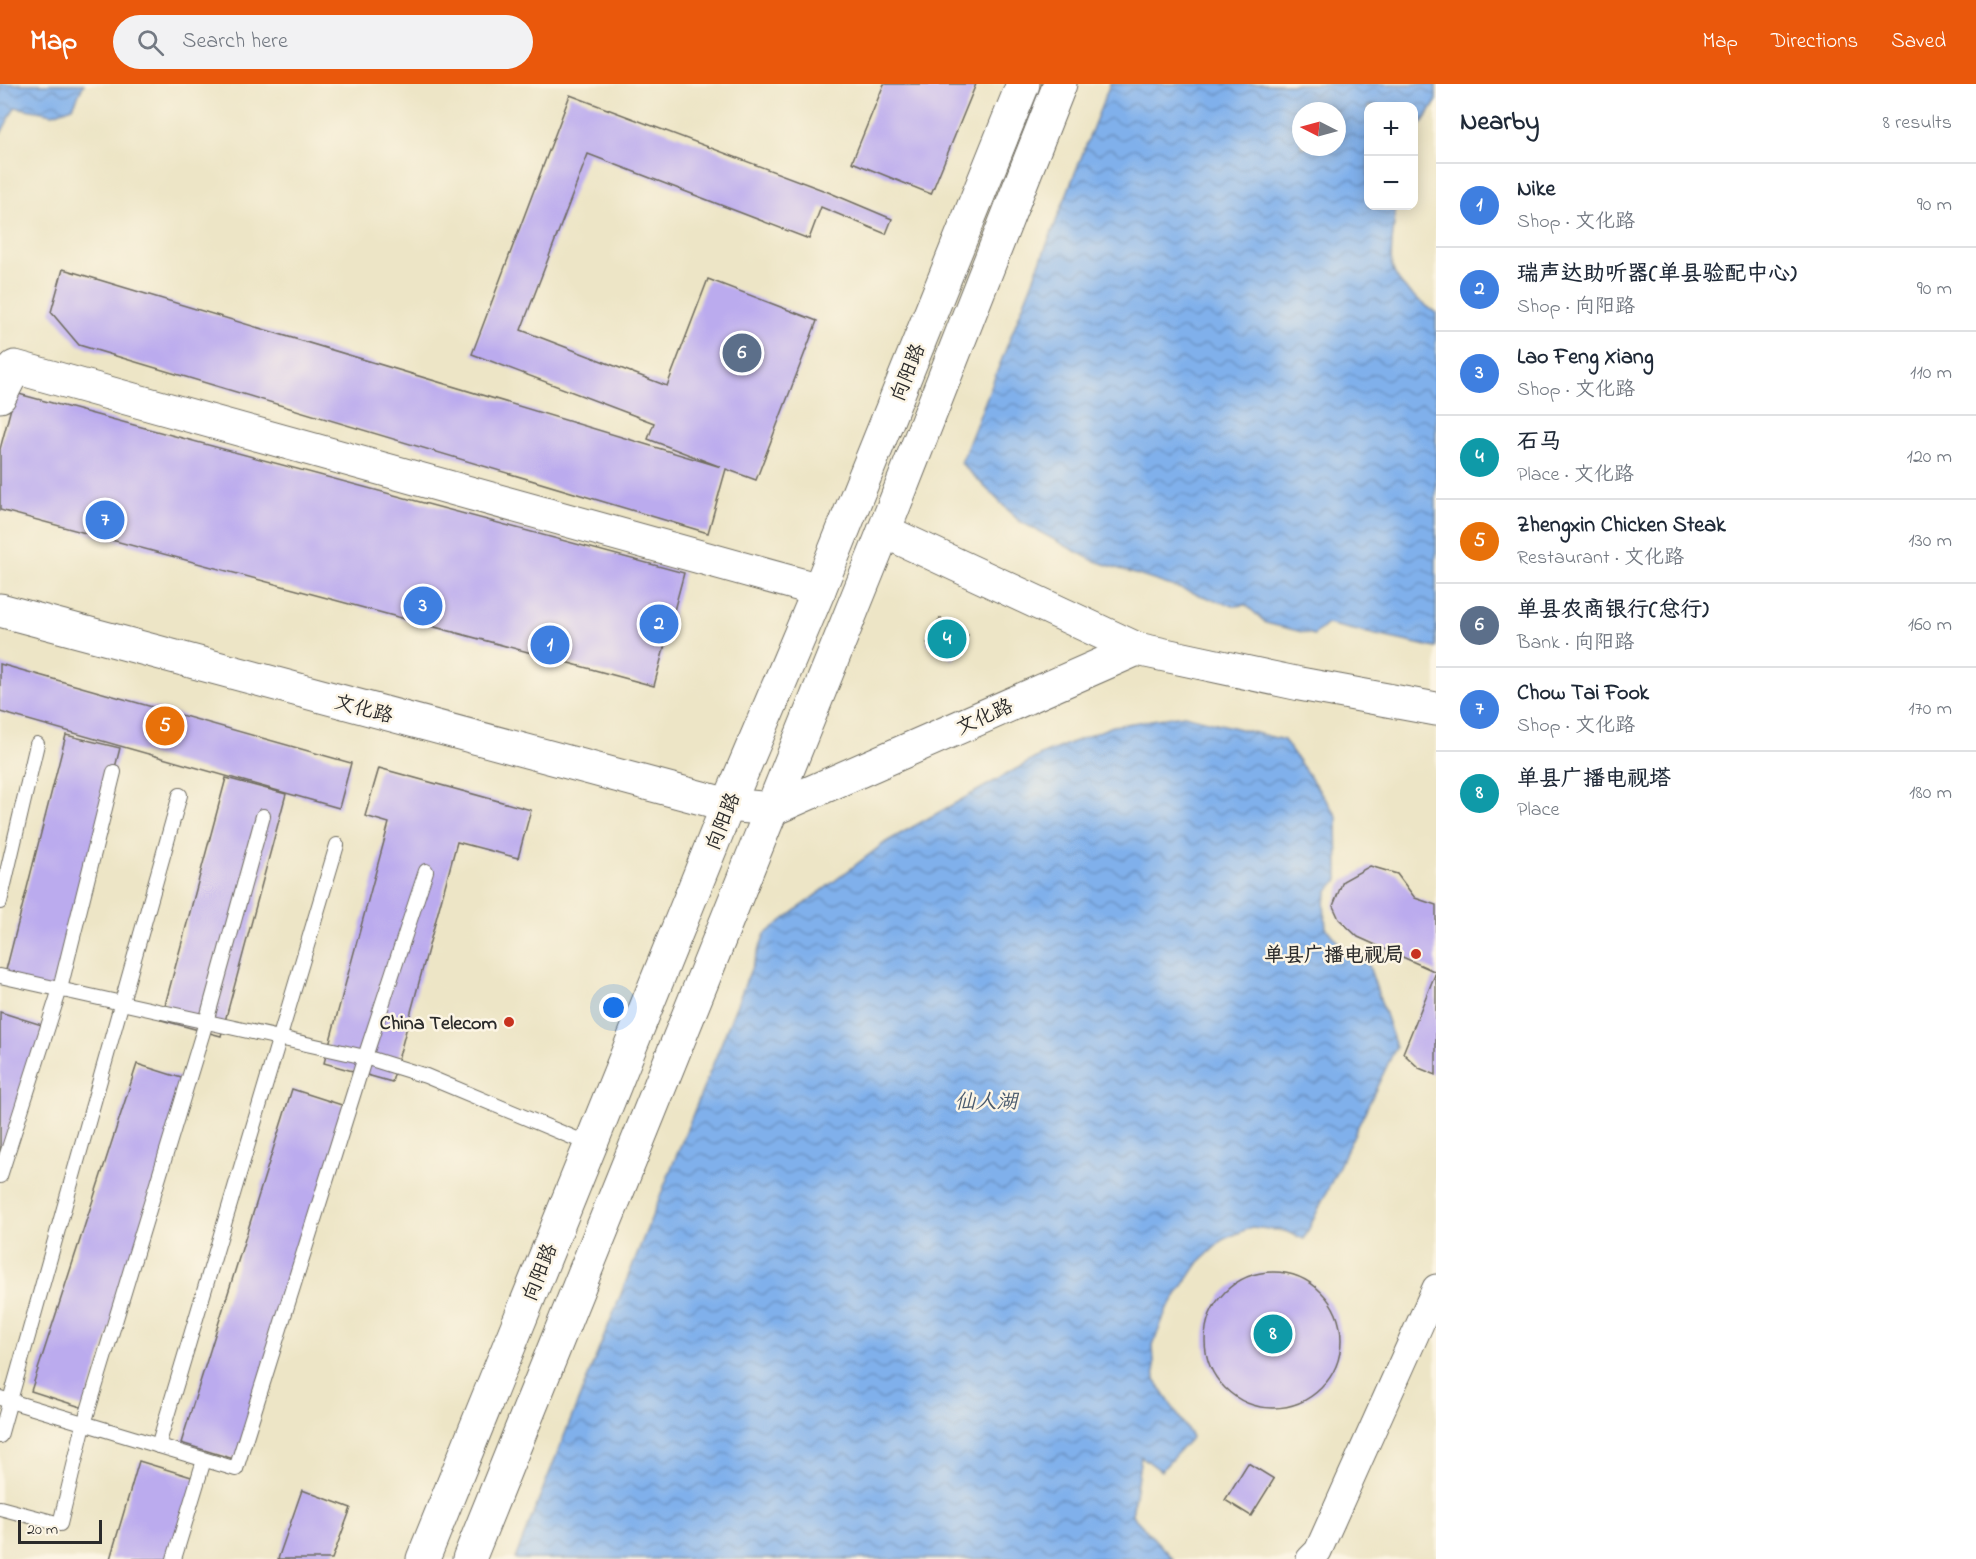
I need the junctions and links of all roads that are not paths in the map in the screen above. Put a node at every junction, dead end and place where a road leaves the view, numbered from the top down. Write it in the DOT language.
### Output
graph roads {
  1 [pos="1023,84"];
  2 [pos="1059,84"];
  3 [pos="0,396"];
  4 [pos="884,531"];
  5 [pos="819,590"];
  6 [pos="0,610"];
  7 [pos="1137,649"];
  8 [pos="1436,709"];
  9 [pos="37,744"];
  10 [pos="114,772"];
  11 [pos="180,795"];
  12 [pos="728,805"];
  13 [pos="773,808"];
  14 [pos="263,816"];
  15 [pos="337,845"];
  16 [pos="426,872"];
  17 [pos="0,902"];
  18 [pos="0,975"];
  19 [pos="60,989"];
  20 [pos="123,1003"];
  21 [pos="206,1022"];
  22 [pos="279,1038"];
  23 [pos="365,1057"];
  24 [pos="591,1145"];
  25 [pos="0,1176"];
  26 [pos="1436,1288"];
  27 [pos="5,1400"];
  28 [pos="84,1424"];
  29 [pos="0,1436"];
  30 [pos="158,1446"];
  31 [pos="204,1460"];
  32 [pos="0,1508"];
  33 [pos="174,1559"];
  34 [pos="423,1559"];
  35 [pos="468,1559"];
  36 [pos="1310,1559"];
  1 -- 5 [label="main road, 向阳路"];
  2 -- 4 [label="main road, 向阳路"];
  3 -- 5 [label="main road"];
  4 -- 7 [label="main road"];
  4 -- 13 [label="main road, 向阳路"];
  5 -- 12 [label="main road, 向阳路"];
  6 -- 12 [label="main road, 文化路"];
  7 -- 8 [label="main road"];
  7 -- 13 [label="main road, 文化路"];
  9 -- 17 [label="lane"];
  10 -- 19 [label="lane"];
  11 -- 20 [label="lane"];
  12 -- 13 [label="main road, 文化路"];
  12 -- 24 [label="main road, 向阳路"];
  13 -- 35 [label="main road, 向阳路"];
  14 -- 21 [label="lane"];
  15 -- 22 [label="lane"];
  16 -- 23 [label="lane"];
  18 -- 19 [label="lane"];
  19 -- 20 [label="lane"];
  19 -- 25 [label="lane"];
  20 -- 21 [label="lane"];
  20 -- 27 [label="lane"];
  21 -- 22 [label="lane"];
  21 -- 28 [label="lane"];
  22 -- 23 [label="lane"];
  22 -- 30 [label="lane"];
  23 -- 24 [label="lane"];
  23 -- 31 [label="lane"];
  24 -- 34 [label="main road, 向阳路"];
  26 -- 36 [label="street"];
  27 -- 28 [label="lane"];
  27 -- 29 [label="lane"];
  28 -- 30 [label="lane"];
  28 -- 32 [label="lane"];
  30 -- 31 [label="lane"];
  31 -- 33 [label="lane"];
}
